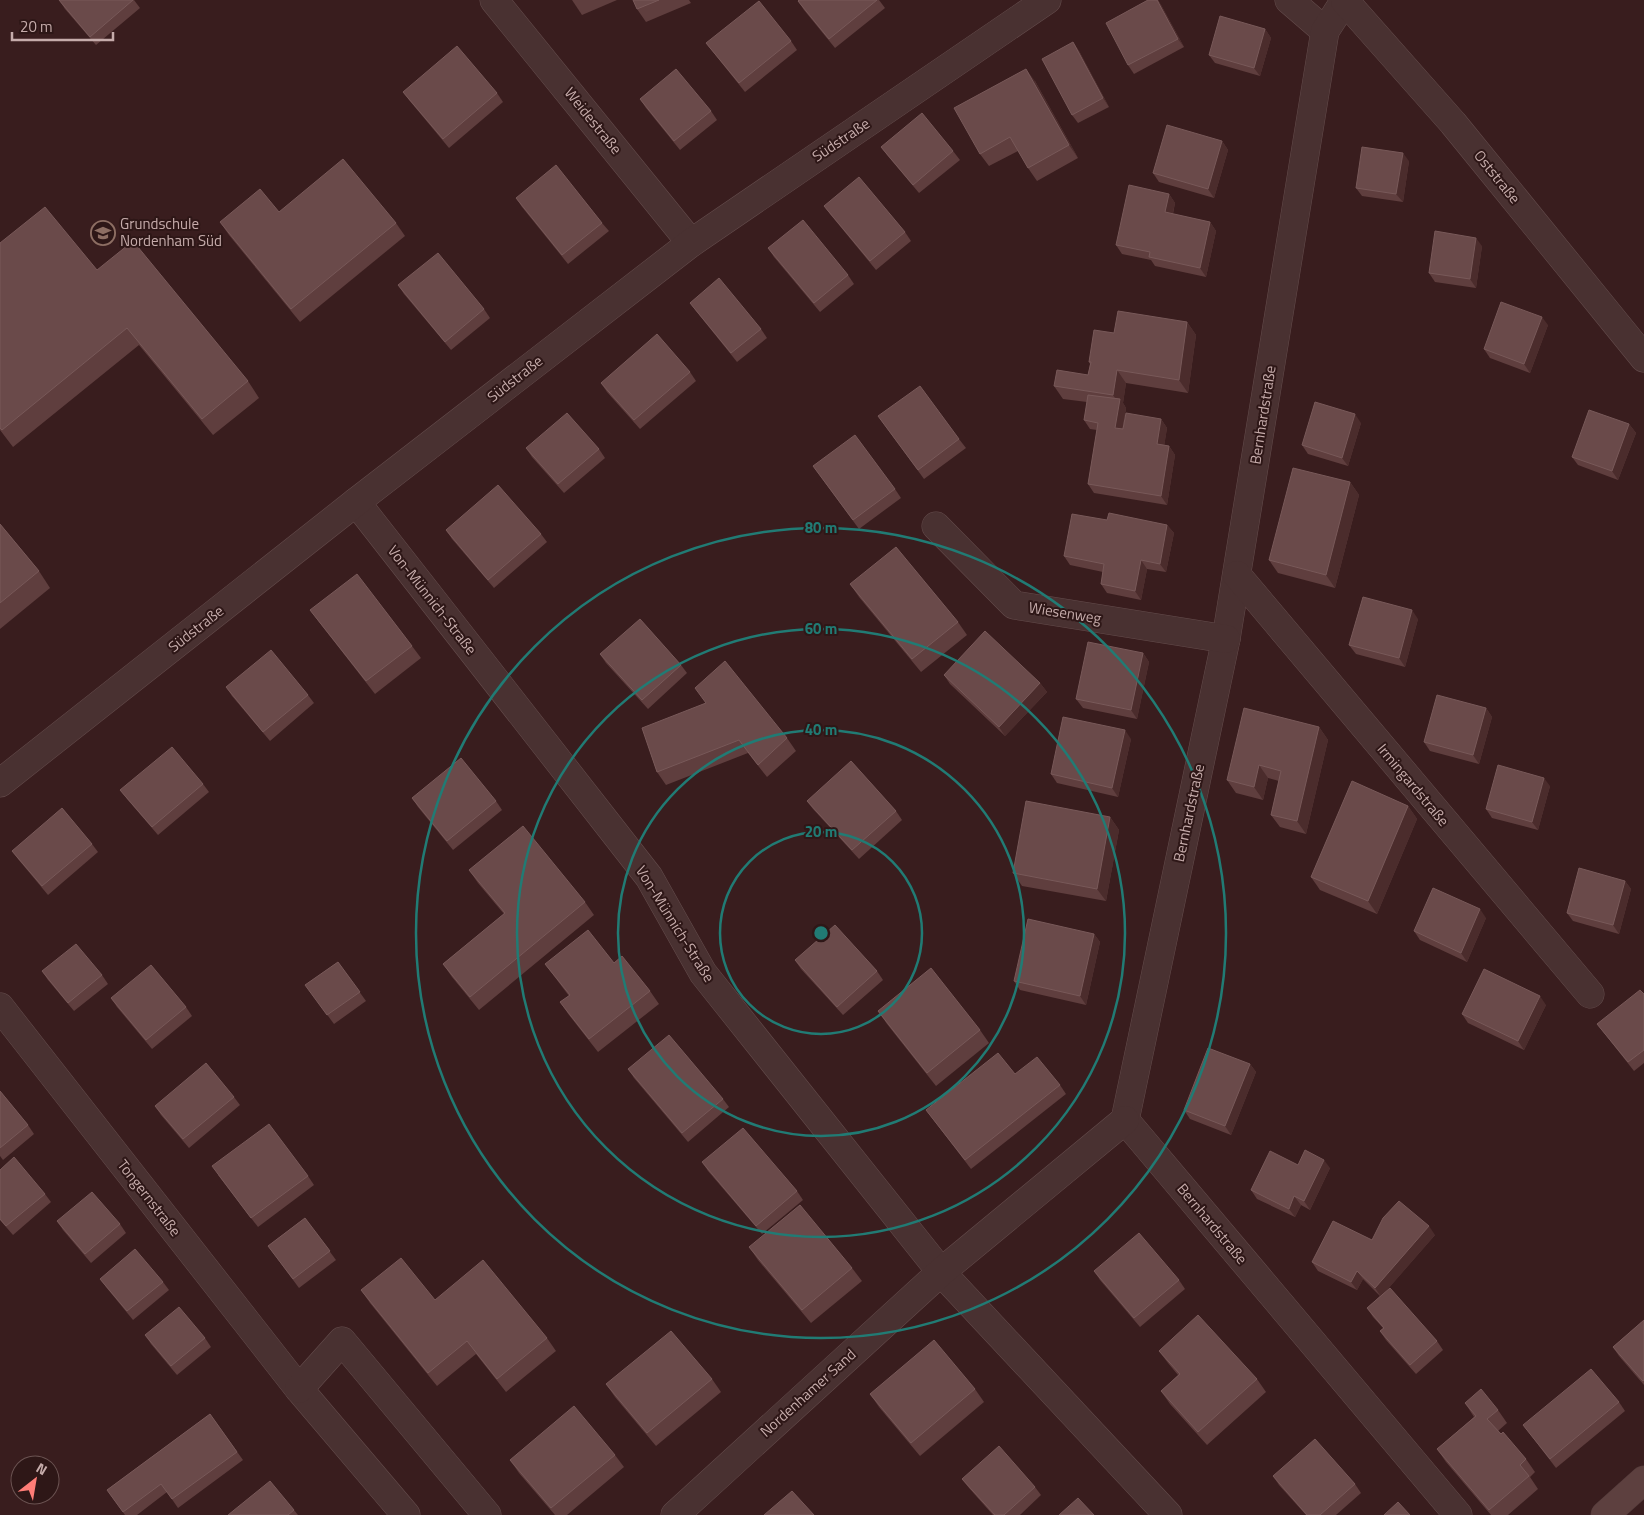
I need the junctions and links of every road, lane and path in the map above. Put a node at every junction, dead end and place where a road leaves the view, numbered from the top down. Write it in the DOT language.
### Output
graph roads {
  1 [pos="494,0"];
  2 [pos="1047,0"];
  3 [pos="1289,0"];
  4 [pos="1345,1"];
  5 [pos="1325,31"];
  6 [pos="691,243"];
  7 [pos="1644,358"];
  8 [pos="356,502"];
  9 [pos="936,526"];
  10 [pos="1237,574"];
  11 [pos="1226,639"];
  12 [pos="0,783"];
  13 [pos="1590,994"];
  14 [pos="0,1007"];
  15 [pos="1125,1120"];
  16 [pos="941,1272"];
  17 [pos="299,1389"];
  18 [pos="1644,1480"];
  19 [pos="406,1515"];
  20 [pos="487,1515"];
  21 [pos="675,1515"];
  22 [pos="1168,1515"];
  23 [pos="1458,1515"];
  24 [pos="1605,1515"];
  1 -- 6 [label="street, Weidestraße"];
  2 -- 6 [label="street, Südstraße"];
  3 -- 5 [label="street"];
  4 -- 5 [label="street, Bernhardstraße"];
  4 -- 7 [label="street, Oststraße"];
  5 -- 10 [label="street, Bernhardstraße"];
  6 -- 8 [label="street, Südstraße"];
  8 -- 12 [label="street, Südstraße"];
  8 -- 16 [label="street, Von-Münnich-Straße"];
  9 -- 11 [label="street, Wiesenweg"];
  10 -- 11 [label="street, Bernhardstraße"];
  10 -- 13 [label="street, Irmingardstraße"];
  11 -- 15 [label="street, Bernhardstraße"];
  14 -- 17 [label="street, Tongernstraße"];
  15 -- 16 [label="street, Nordenhamer Sand"];
  15 -- 23 [label="street, Bernhardstraße"];
  16 -- 21 [label="street, Nordenhamer Sand"];
  16 -- 22 [label="street"];
  17 -- 19 [label="street, Tongernstraße"];
  17 -- 20 [label="street"];
  18 -- 24 [label="street"];
}
